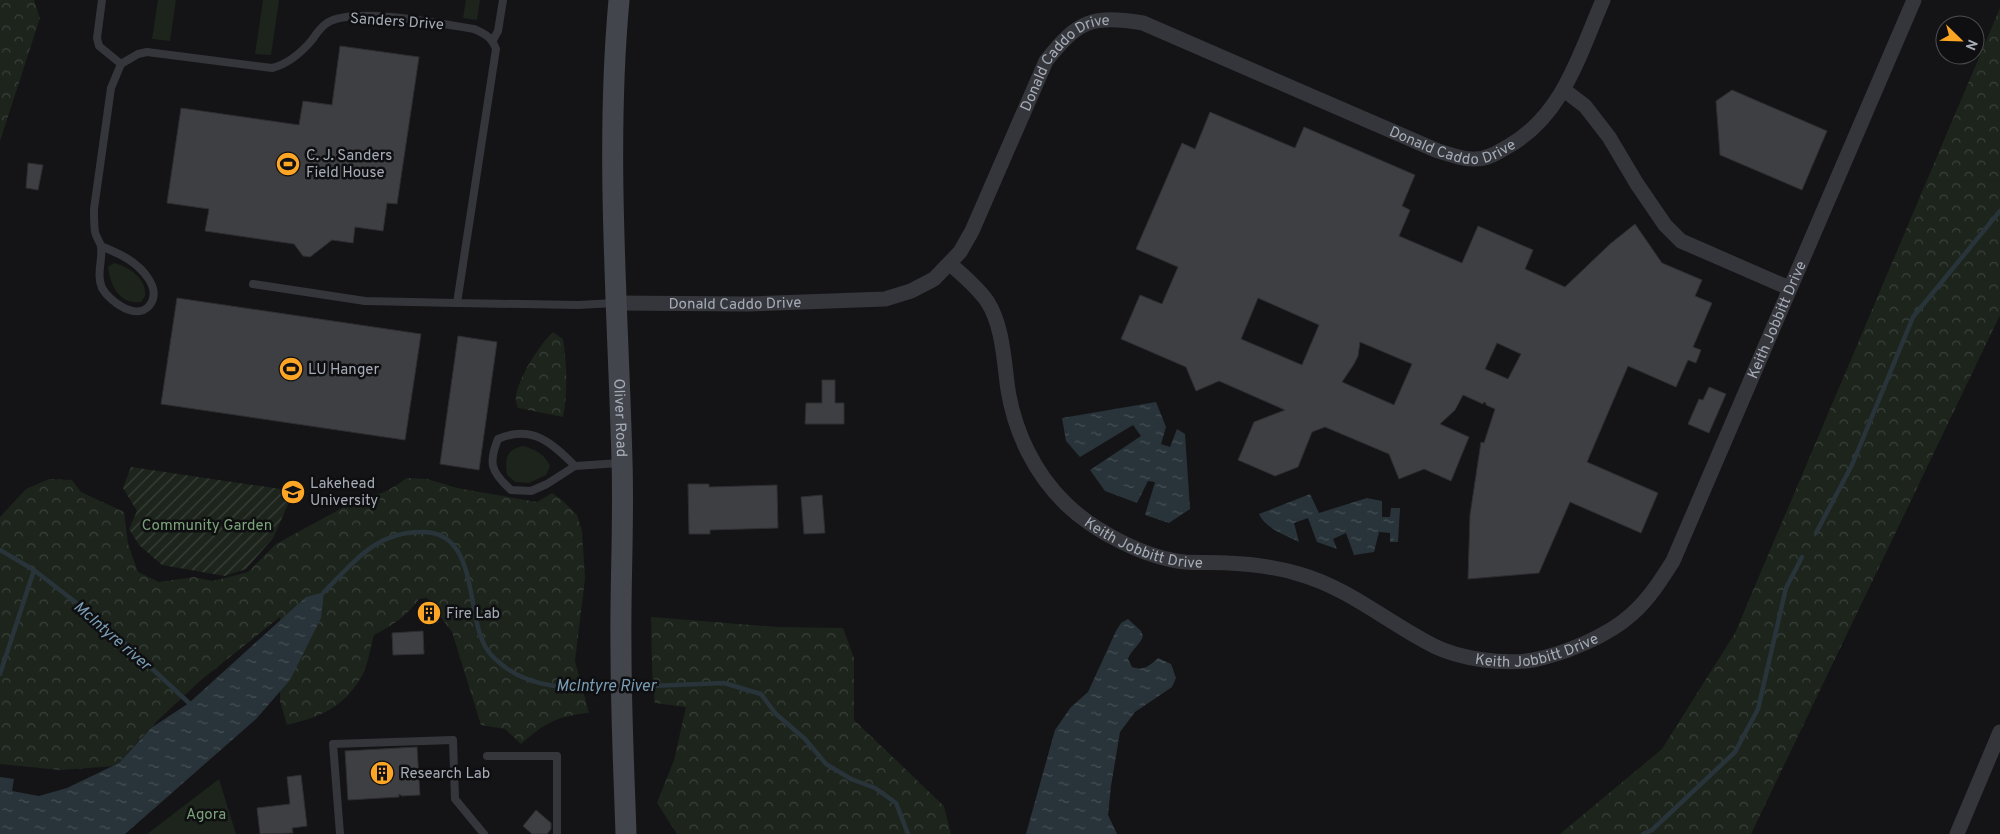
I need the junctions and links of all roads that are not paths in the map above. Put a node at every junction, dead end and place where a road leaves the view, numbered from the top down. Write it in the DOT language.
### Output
graph roads {
  1 [pos="102,0"];
  2 [pos="503,0"];
  3 [pos="619,0"];
  4 [pos="1602,0"];
  5 [pos="1914,0"];
  6 [pos="493,40"];
  7 [pos="121,64"];
  8 [pos="1564,90"];
  9 [pos="101,246"];
  10 [pos="950,264"];
  11 [pos="253,284"];
  12 [pos="1789,288"];
  13 [pos="457,303"];
  14 [pos="616,303"];
  15 [pos="622,463"];
  16 [pos="575,466"];
  17 [pos="2000,732"];
  18 [pos="487,756"];
  19 [pos="340,834"];
  20 [pos="484,834"];
  21 [pos="558,834"];
  22 [pos="626,834"];
  23 [pos="1957,834"];
  1 -- 7 [label="lane"];
  2 -- 6 [label="lane"];
  3 -- 14 [label="main road, Oliver Road"];
  4 -- 8 [label="street, Donald Caddo Drive"];
  5 -- 12 [label="street, Keith Jobbitt Drive"];
  6 -- 7 [label="lane, Sanders Drive"];
  6 -- 13 [label="lane"];
  7 -- 9 [label="lane"];
  8 -- 10 [label="street, Donald Caddo Drive"];
  8 -- 12 [label="street"];
  9 -- 9 [label="lane"];
  10 -- 12 [label="street, Keith Jobbitt Drive"];
  10 -- 14 [label="street, Donald Caddo Drive"];
  11 -- 13 [label="lane"];
  13 -- 14 [label="lane"];
  14 -- 15 [label="main road, Oliver Road"];
  15 -- 16 [label="lane"];
  15 -- 22 [label="main road, Oliver Road"];
  16 -- 16 [label="lane"];
  17 -- 23 [label="street"];
  18 -- 21 [label="lane"];
  19 -- 20 [label="lane"];
}
